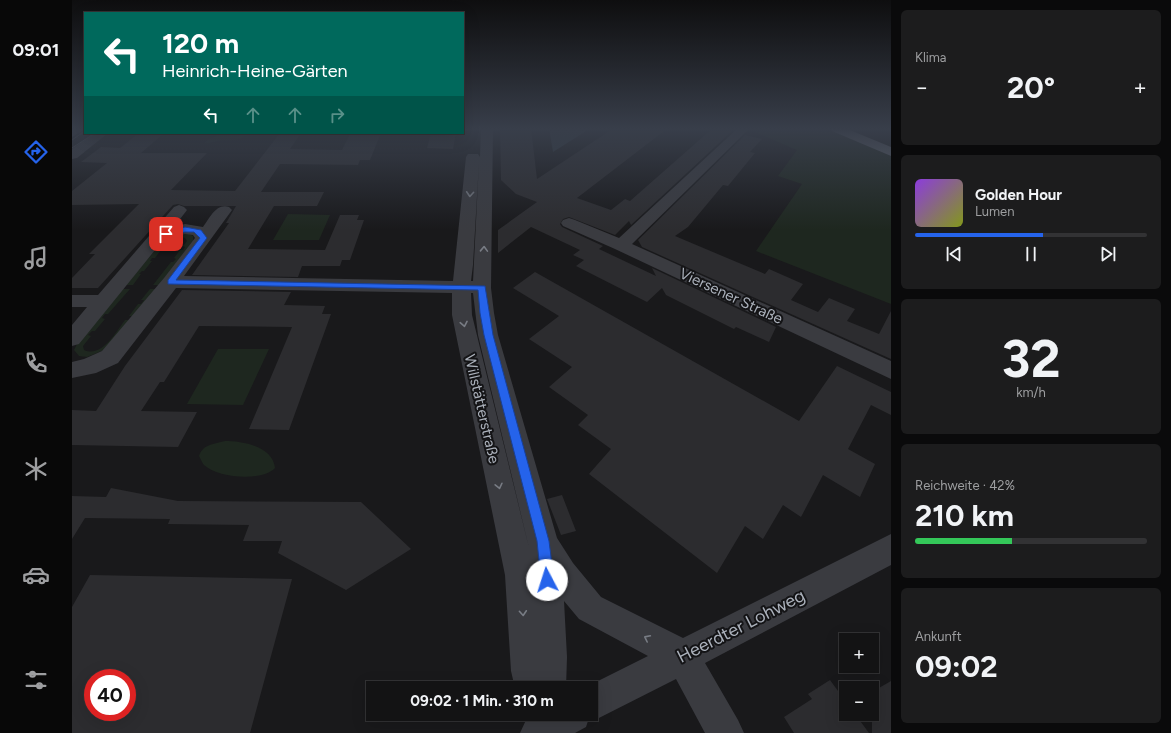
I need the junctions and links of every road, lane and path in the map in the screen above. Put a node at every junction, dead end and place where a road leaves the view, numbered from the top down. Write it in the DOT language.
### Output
graph roads {
  1 [pos="472,162"];
  2 [pos="484,162"];
  3 [pos="708,162"];
  4 [pos="179,210"];
  5 [pos="224,210"];
  6 [pos="569,223"];
  7 [pos="158,236"];
  8 [pos="203,238"];
  9 [pos="621,245"];
  10 [pos="171,282"];
  11 [pos="471,287"];
  12 [pos="72,300"];
  13 [pos="103,301"];
  14 [pos="72,339"];
  15 [pos="72,370"];
  16 [pos="891,371"];
  17 [pos="543,541"];
  18 [pos="891,549"];
  19 [pos="682,656"];
  20 [pos="531,681"];
  21 [pos="548,681"];
  22 [pos="598,700"];
  23 [pos="725,733"];
  1 -- 11 [label="street, Willstätterstraße, one-way"];
  11 -- 2 [label="street, Willstätterstraße, one-way"];
  3 -- 9 [label="street"];
  4 -- 7 [label="street"];
  5 -- 8 [label="street"];
  6 -- 9 [label="street, Viersener Straße"];
  7 -- 8 [label="street"];
  7 -- 13 [label="street"];
  8 -- 10 [label="street"];
  9 -- 16 [label="street, Viersener Straße"];
  10 -- 11 [label="street"];
  10 -- 15 [label="street"];
  11 -- 17 [label="street, Willstätterstraße"];
  11 -- 20 [label="street, Willstätterstraße, one-way"];
  12 -- 13 [label="street"];
  13 -- 14 [label="street"];
  19 -- 17 [label="street, Willstätterstraße, one-way"];
  17 -- 21 [label="street, Willstätterstraße"];
  18 -- 19 [label="street, Heerdter Lohweg"];
  19 -- 22 [label="street, Heerdter Lohweg"];
  19 -- 23 [label="street"];
}
